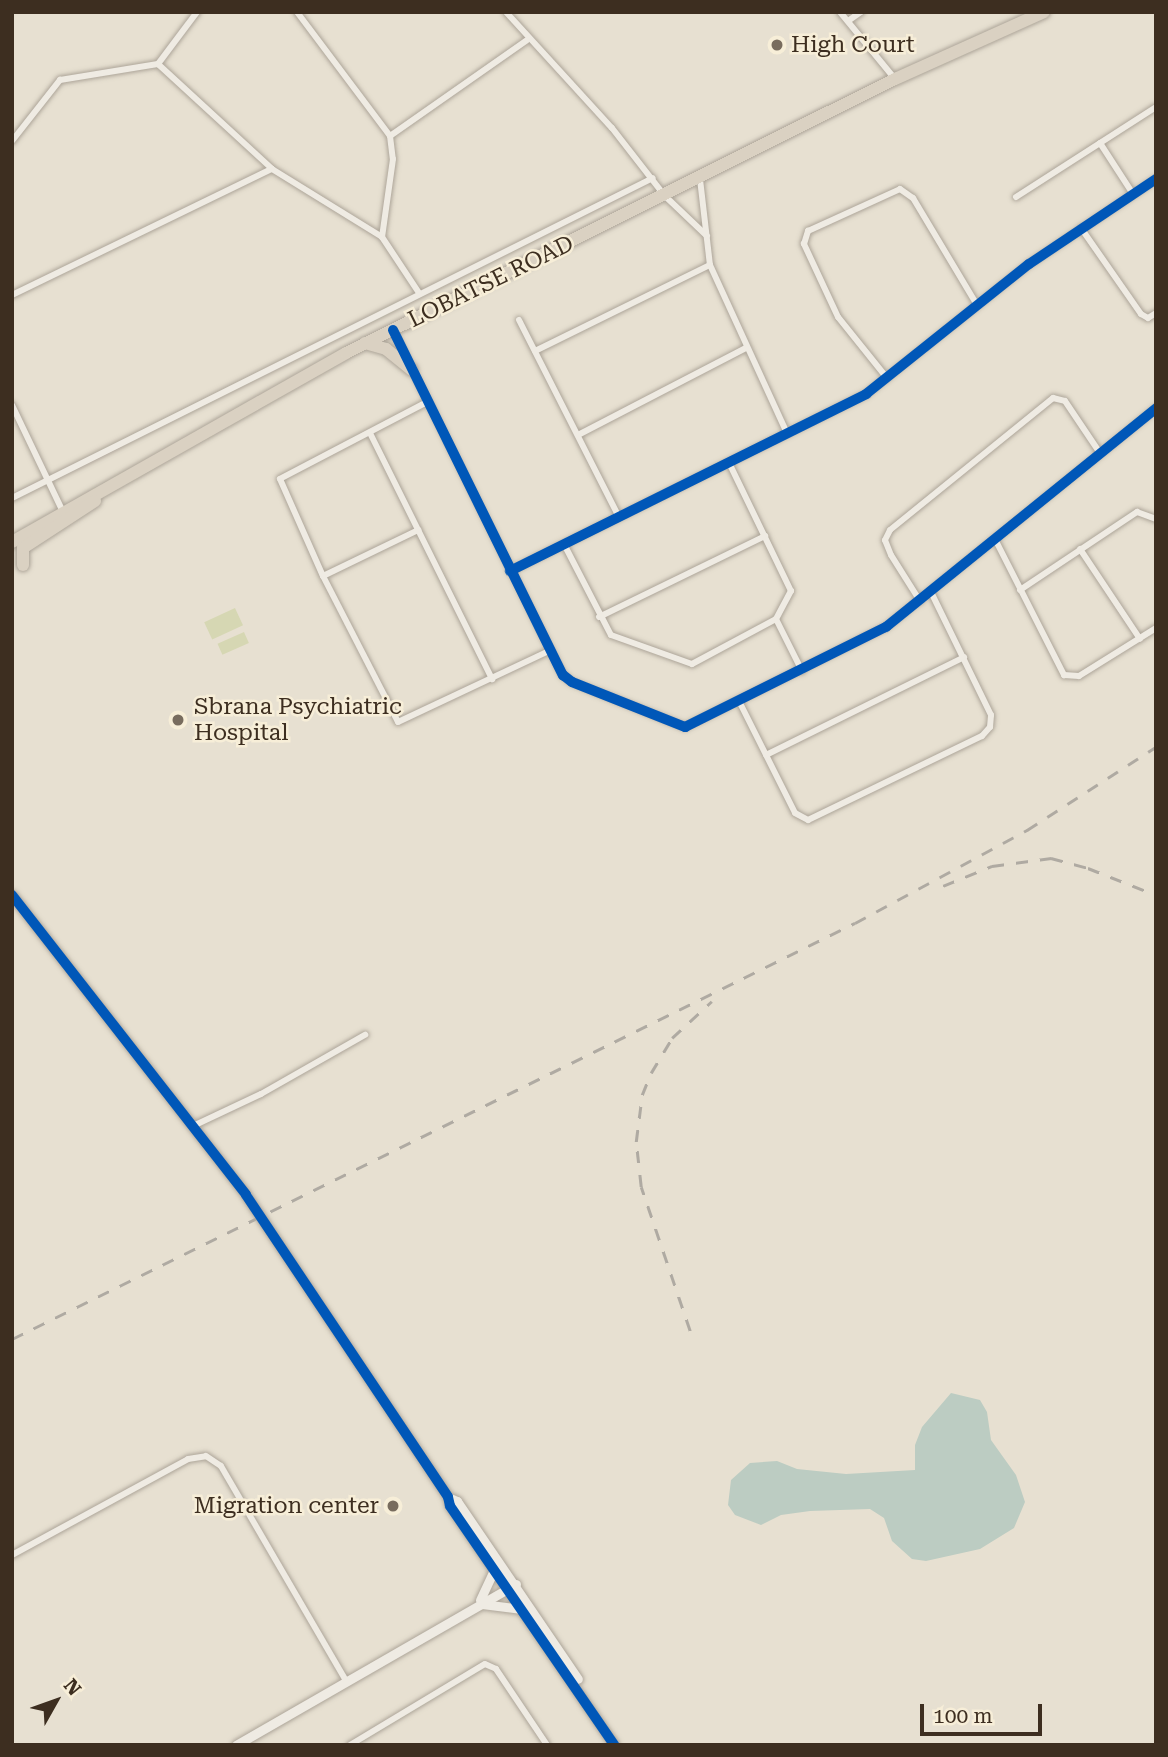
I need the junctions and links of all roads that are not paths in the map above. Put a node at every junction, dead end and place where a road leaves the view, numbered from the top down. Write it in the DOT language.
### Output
graph roads {
  1 [pos="197,12"];
  2 [pos="297,12"];
  3 [pos="506,12"];
  4 [pos="840,12"];
  5 [pos="861,12"];
  6 [pos="1026,12"];
  7 [pos="1044,12"];
  8 [pos="848,21"];
  9 [pos="979,39"];
  10 [pos="527,40"];
  11 [pos="158,64"];
  12 [pos="895,79"];
  13 [pos="1156,107"];
  14 [pos="390,136"];
  15 [pos="12,141"];
  16 [pos="1100,143"];
  17 [pos="272,169"];
  18 [pos="653,178"];
  19 [pos="700,179"];
  20 [pos="1156,179"];
  21 [pos="1133,194"];
  22 [pos="666,196"];
  23 [pos="1016,197"];
  24 [pos="1081,228"];
  25 [pos="707,236"];
  26 [pos="382,237"];
  27 [pos="710,265"];
  28 [pos="419,293"];
  29 [pos="12,295"];
  30 [pos="977,305"];
  31 [pos="1156,313"];
  32 [pos="519,320"];
  33 [pos="393,330"];
  34 [pos="365,343"];
  35 [pos="746,348"];
  36 [pos="535,351"];
  37 [pos="412,370"];
  38 [pos="887,378"];
  39 [pos="427,402"];
  40 [pos="12,405"];
  41 [pos="1156,408"];
  42 [pos="370,433"];
  43 [pos="787,433"];
  44 [pos="578,435"];
  45 [pos="1100,453"];
  46 [pos="729,463"];
  47 [pos="132,473"];
  48 [pos="47,479"];
  49 [pos="12,498"];
  50 [pos="63,512"];
  51 [pos="619,517"];
  52 [pos="1156,519"];
  53 [pos="418,530"];
  54 [pos="765,536"];
  55 [pos="995,539"];
  56 [pos="12,542"];
  57 [pos="565,545"];
  58 [pos="1080,549"];
  59 [pos="23,565"];
  60 [pos="510,571"];
  61 [pos="323,576"];
  62 [pos="1020,590"];
  63 [pos="931,592"];
  64 [pos="920,601"];
  65 [pos="599,617"];
  66 [pos="776,619"];
  67 [pos="1156,628"];
  68 [pos="1140,639"];
  69 [pos="549,650"];
  70 [pos="964,657"];
  71 [pos="802,671"];
  72 [pos="492,678"];
  73 [pos="739,701"];
  74 [pos="766,755"];
  75 [pos="12,895"];
  76 [pos="365,1035"];
  77 [pos="193,1126"];
  78 [pos="448,1497"];
  79 [pos="12,1555"];
  80 [pos="494,1570"];
  81 [pos="512,1587"];
  82 [pos="476,1604"];
  83 [pos="522,1609"];
  84 [pos="346,1681"];
  85 [pos="591,1706"];
  86 [pos="236,1745"];
  87 [pos="350,1745"];
  88 [pos="547,1745"];
  89 [pos="614,1745"];
  1 -- 11 [label="street"];
  2 -- 14 [label="street"];
  3 -- 10 [label="street"];
  4 -- 8 [label="street"];
  5 -- 8 [label="street"];
  6 -- 9 [label="highway, LOBATSE ROAD"];
  7 -- 9 [label="highway, LOBATSE ROAD"];
  8 -- 12 [label="street"];
  9 -- 12 [label="highway, LOBATSE ROAD"];
  10 -- 14 [label="street"];
  10 -- 18 [label="street"];
  11 -- 15 [label="street"];
  11 -- 17 [label="street"];
  12 -- 19 [label="highway, LOBATSE ROAD"];
  13 -- 16 [label="street"];
  14 -- 26 [label="street"];
  16 -- 21 [label="street"];
  16 -- 23 [label="street"];
  17 -- 26 [label="street"];
  17 -- 29 [label="street"];
  18 -- 22 [label="street"];
  18 -- 28 [label="street"];
  19 -- 22 [label="highway, LOBATSE ROAD"];
  19 -- 25 [label="street"];
  20 -- 21 [label="street"];
  21 -- 24 [label="street"];
  22 -- 25 [label="street"];
  22 -- 33 [label="highway, LOBATSE ROAD"];
  24 -- 30 [label="street"];
  24 -- 31 [label="street"];
  25 -- 27 [label="street"];
  26 -- 28 [label="street"];
  27 -- 35 [label="street"];
  27 -- 36 [label="street"];
  28 -- 48 [label="street"];
  30 -- 38 [label="street"];
  30 -- 38 [label="street"];
  32 -- 36 [label="street"];
  33 -- 34 [label="highway, LOBATSE ROAD"];
  33 -- 37 [label="street"];
  34 -- 37 [label="highway"];
  34 -- 47 [label="highway, LOBATSE ROAD"];
  35 -- 43 [label="street"];
  35 -- 44 [label="street"];
  36 -- 44 [label="street"];
  37 -- 39 [label="street"];
  38 -- 43 [label="street"];
  39 -- 42 [label="street"];
  39 -- 60 [label="street"];
  40 -- 48 [label="street"];
  41 -- 45 [label="street"];
  42 -- 53 [label="street"];
  42 -- 61 [label="street"];
  43 -- 46 [label="street"];
  44 -- 51 [label="street"];
  45 -- 55 [label="street"];
  45 -- 64 [label="street"];
  46 -- 51 [label="street"];
  46 -- 54 [label="street"];
  47 -- 50 [label="highway, LOBATSE ROAD"];
  47 -- 59 [label="highway"];
  48 -- 49 [label="street"];
  48 -- 50 [label="street"];
  50 -- 56 [label="highway, LOBATSE ROAD"];
  51 -- 57 [label="street"];
  52 -- 58 [label="street"];
  53 -- 61 [label="street"];
  53 -- 72 [label="street"];
  54 -- 65 [label="street"];
  54 -- 66 [label="street"];
  55 -- 62 [label="street"];
  55 -- 63 [label="street"];
  57 -- 60 [label="street"];
  57 -- 65 [label="street"];
  58 -- 62 [label="street"];
  58 -- 68 [label="street"];
  60 -- 69 [label="street"];
  61 -- 72 [label="street"];
  62 -- 68 [label="street"];
  63 -- 64 [label="street"];
  63 -- 70 [label="street"];
  64 -- 71 [label="street"];
  65 -- 66 [label="street"];
  66 -- 71 [label="street"];
  67 -- 68 [label="street"];
  69 -- 72 [label="street"];
  69 -- 73 [label="street"];
  70 -- 74 [label="street"];
  70 -- 74 [label="street"];
  71 -- 73 [label="street"];
  73 -- 74 [label="street"];
  75 -- 77 [label="street"];
  76 -- 77 [label="street"];
  77 -- 78 [label="street"];
  78 -- 80 [label="street"];
  78 -- 81 [label="street"];
  79 -- 84 [label="street"];
  80 -- 81 [label="street"];
  80 -- 82 [label="street"];
  81 -- 82 [label="street"];
  81 -- 83 [label="street"];
  81 -- 85 [label="street"];
  82 -- 83 [label="street"];
  82 -- 84 [label="street"];
  83 -- 85 [label="street"];
  84 -- 86 [label="street"];
  85 -- 89 [label="street"];
  87 -- 88 [label="street"];
}
